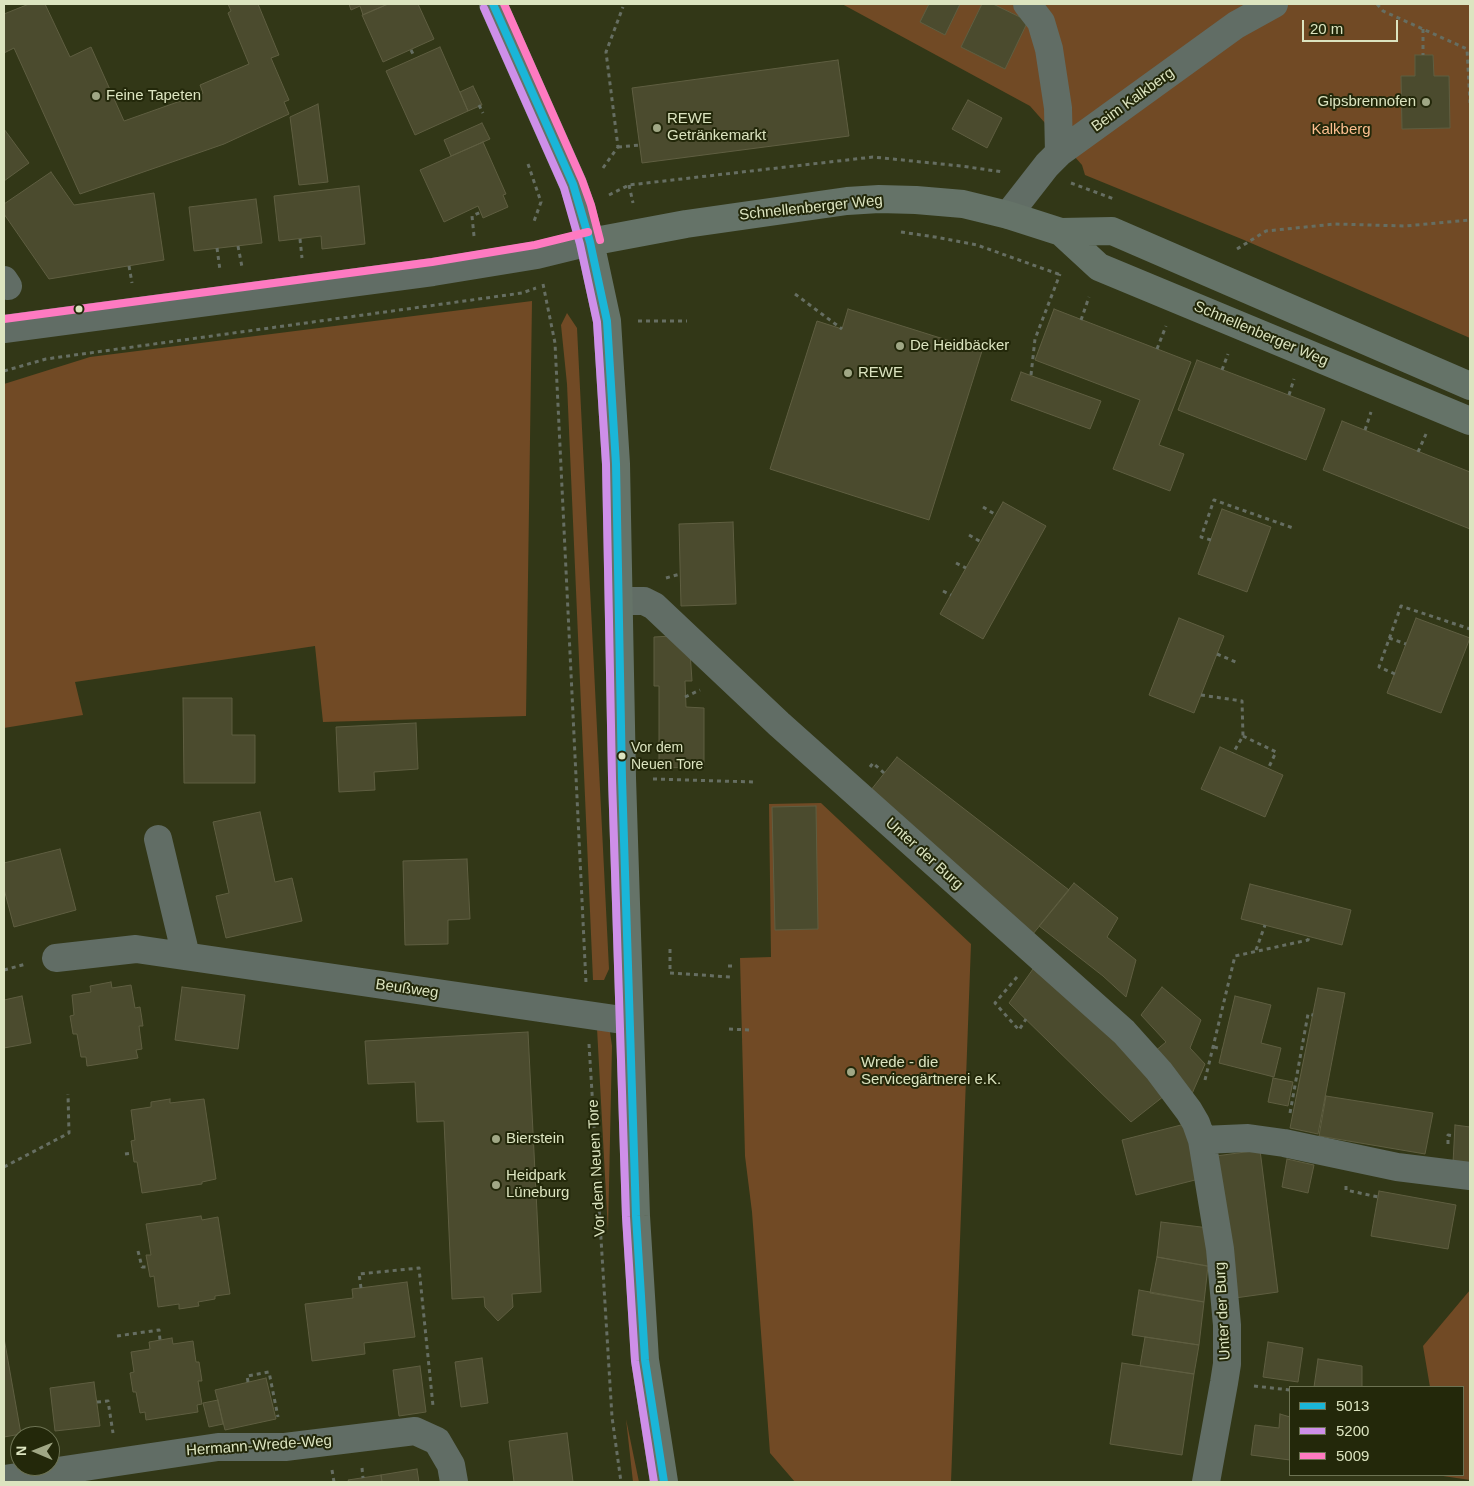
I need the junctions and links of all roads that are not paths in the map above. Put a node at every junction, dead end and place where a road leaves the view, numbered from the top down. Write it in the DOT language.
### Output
graph roads {
  1 [pos="493,4"];
  2 [pos="1027,4"];
  3 [pos="1274,4"];
  4 [pos="1059,153"];
  5 [pos="1008,215"];
  6 [pos="1061,232"];
  7 [pos="590,242"];
  8 [pos="4,329"];
  9 [pos="1470,386"];
  10 [pos="1470,421"];
  11 [pos="619,601"];
  12 [pos="158,839"];
  13 [pos="186,956"];
  14 [pos="56,958"];
  15 [pos="629,1021"];
  16 [pos="1202,1140"];
  17 [pos="1470,1176"];
  18 [pos="4,1479"];
  19 [pos="454,1482"];
  20 [pos="664,1482"];
  21 [pos="1206,1482"];
  1 -- 7 [label="main road"];
  2 -- 4 [label="street"];
  3 -- 4 [label="street, Beim Kalkberg"];
  4 -- 5 [label="street, Beim Kalkberg"];
  5 -- 6 [label="main road, Schnellenberger Weg"];
  5 -- 7 [label="main road, Schnellenberger Weg"];
  6 -- 9 [label="main road, Schnellenberger Weg"];
  6 -- 10 [label="main road, Schnellenberger Weg"];
  7 -- 8 [label="street"];
  7 -- 11 [label="main road"];
  11 -- 15 [label="main road"];
  11 -- 16 [label="street, Unter der Burg"];
  12 -- 13 [label="street"];
  13 -- 14 [label="street, Beußweg"];
  13 -- 15 [label="street, Beußweg"];
  15 -- 20 [label="main road"];
  16 -- 17 [label="street"];
  16 -- 21 [label="street, Unter der Burg"];
  18 -- 19 [label="street, Hermann-Wrede-Weg"];
}
